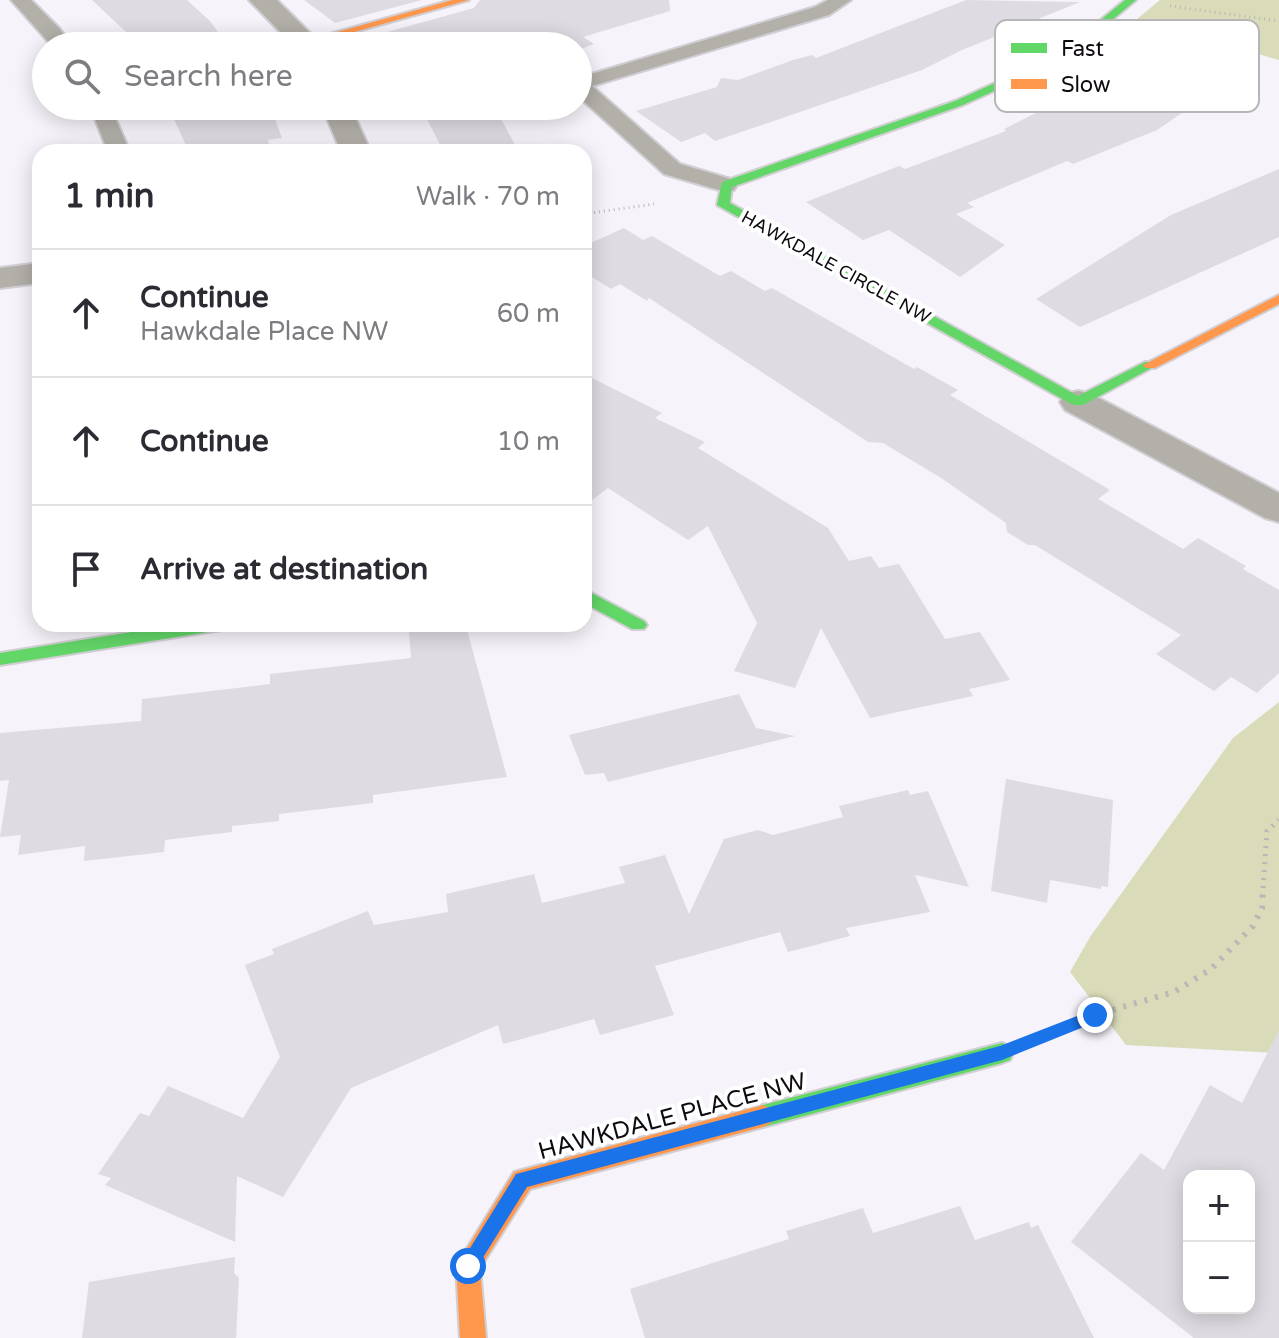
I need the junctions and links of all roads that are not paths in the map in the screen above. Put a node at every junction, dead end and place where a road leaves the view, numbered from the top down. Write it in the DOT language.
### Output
graph roads {
  1 [pos="20,0"];
  2 [pos="262,0"];
  3 [pos="464,0"];
  4 [pos="842,0"];
  5 [pos="1131,0"];
  6 [pos="1107,20"];
  7 [pos="52,32"];
  8 [pos="295,32"];
  9 [pos="351,32"];
  10 [pos="592,81"];
  11 [pos="995,87"];
  12 [pos="592,98"];
  13 [pos="106,120"];
  14 [pos="342,120"];
  15 [pos="116,144"];
  16 [pos="353,144"];
  17 [pos="726,185"];
  18 [pos="32,274"];
  19 [pos="0,278"];
  20 [pos="1279,299"];
  21 [pos="1078,402"];
  22 [pos="1279,509"];
  23 [pos="592,599"];
  24 [pos="638,625"];
  25 [pos="170,632"];
  26 [pos="0,659"];
  27 [pos="1002,1053"];
  28 [pos="473,1338"];
  1 -- 7 [label="lane"];
  2 -- 8 [label="street"];
  3 -- 9 [label="street"];
  4 -- 10 [label="lane"];
  5 -- 6 [label="street, HAWKDALE CIRCLE NW"];
  11 -- 17 [label="street, HAWKDALE CIRCLE NW"];
  12 -- 17 [label="lane"];
  13 -- 15 [label="lane"];
  14 -- 16 [label="street"];
  17 -- 21 [label="street, HAWKDALE CIRCLE NW"];
  18 -- 19 [label="street"];
  20 -- 21 [label="street"];
  21 -- 22 [label="street"];
  23 -- 24 [label="street"];
  25 -- 26 [label="street"];
  27 -- 28 [label="street, HAWKDALE PLACE NW"];
}
